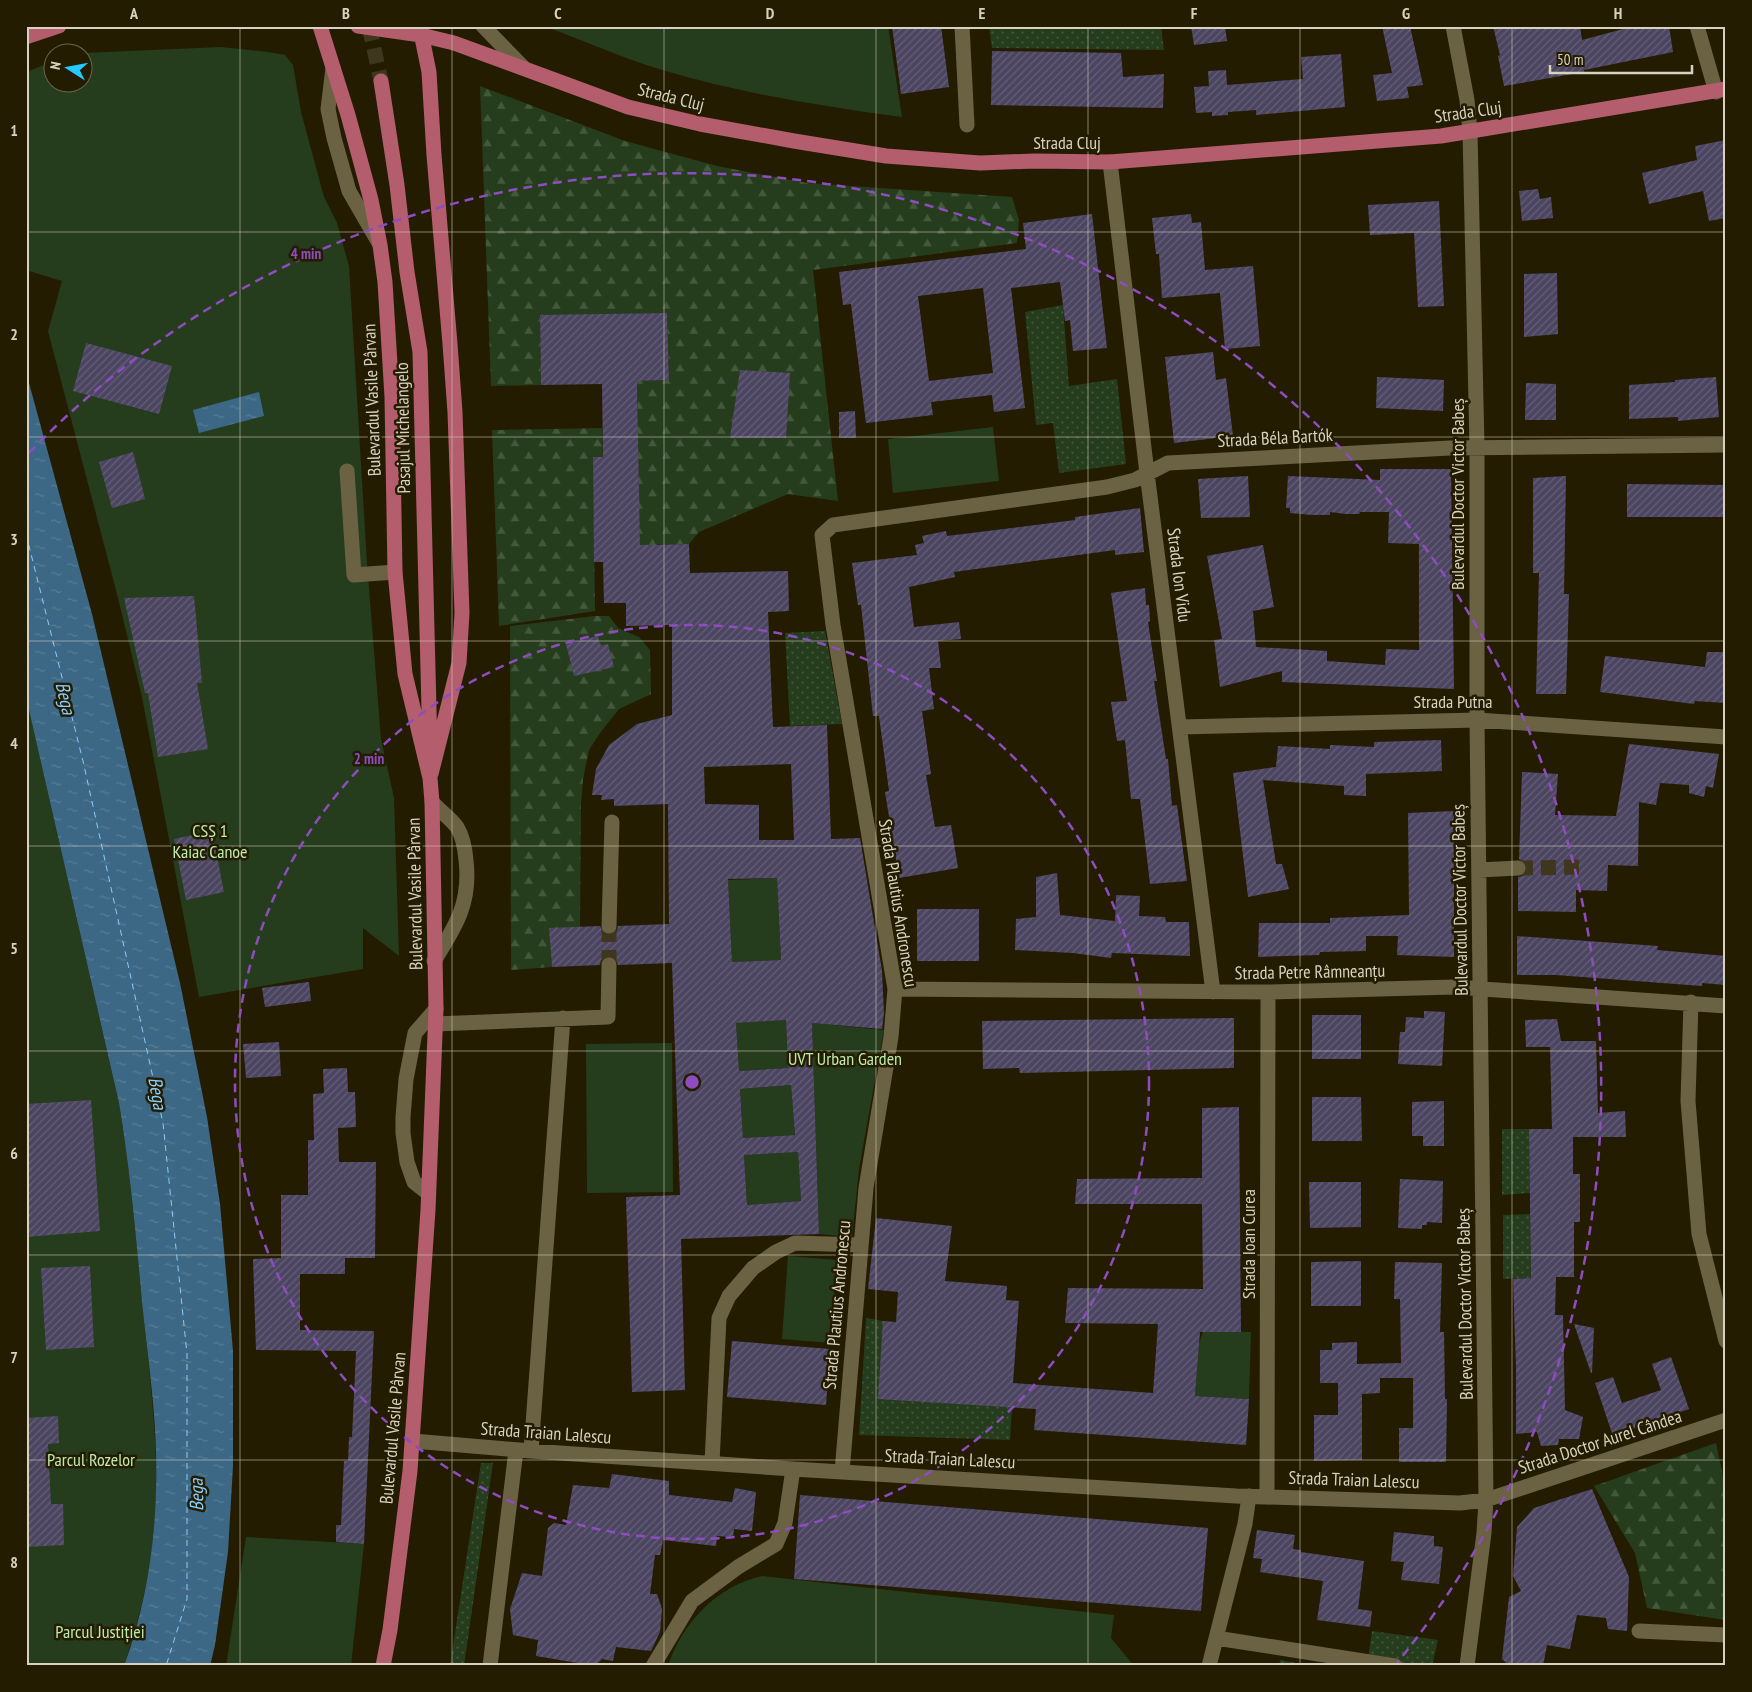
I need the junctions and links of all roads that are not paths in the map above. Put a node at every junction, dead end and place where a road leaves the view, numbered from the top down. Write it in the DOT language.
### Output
graph roads {
  1 [pos="320,26"];
  2 [pos="358,26"];
  3 [pos="483,26"];
  4 [pos="962,26"];
  5 [pos="1453,26"];
  6 [pos="1697,26"];
  7 [pos="53,27"];
  8 [pos="420,30"];
  9 [pos="26,37"];
  10 [pos="523,67"];
  11 [pos="381,81"];
  12 [pos="1721,90"];
  13 [pos="967,125"];
  14 [pos="1470,132"];
  15 [pos="1110,162"];
  16 [pos="1726,445"];
  17 [pos="1477,448"];
  18 [pos="347,471"];
  19 [pos="1147,473"];
  20 [pos="833,525"];
  21 [pos="395,572"];
  22 [pos="1477,720"];
  23 [pos="1180,726"];
  24 [pos="1726,737"];
  25 [pos="430,778"];
  26 [pos="432,802"];
  27 [pos="612,822"];
  28 [pos="1518,868"];
  29 [pos="1479,870"];
  30 [pos="609,926"];
  31 [pos="434,961"];
  32 [pos="609,965"];
  33 [pos="895,989"];
  34 [pos="1480,989"];
  35 [pos="1212,992"];
  36 [pos="1268,992"];
  37 [pos="1691,1002"];
  38 [pos="1726,1006"];
  39 [pos="436,1017"];
  40 [pos="563,1018"];
  41 [pos="428,1193"];
  42 [pos="861,1245"];
  43 [pos="1726,1342"];
  44 [pos="1726,1420"];
  45 [pos="412,1441"];
  46 [pos="516,1450"];
  47 [pos="531,1451"];
  48 [pos="712,1463"];
  49 [pos="793,1469"];
  50 [pos="842,1472"];
  51 [pos="1249,1496"];
  52 [pos="1267,1496"];
  53 [pos="1486,1500"];
  54 [pos="1639,1631"];
  55 [pos="1726,1636"];
  56 [pos="1216,1638"];
  57 [pos="382,1666"];
  58 [pos="490,1666"];
  59 [pos="653,1666"];
  60 [pos="1209,1666"];
  61 [pos="1395,1666"];
  62 [pos="1466,1666"];
  1 -- 21 [label="main road, Bulevardul Vasile Pârvan"];
  2 -- 8 [label="main road, Strada Cluj"];
  3 -- 10 [label="street"];
  4 -- 13 [label="street"];
  5 -- 14 [label="street, Bulevardul Doctor Victor Babeș"];
  6 -- 12 [label="street"];
  7 -- 9 [label="main road"];
  8 -- 10 [label="main road, Strada Cluj"];
  8 -- 25 [label="main road, Bulevardul Vasile Pârvan"];
  10 -- 15 [label="main road, Strada Cluj"];
  11 -- 25 [label="main road, Pasajul Michelangelo"];
  12 -- 14 [label="main road, Strada Cluj"];
  14 -- 15 [label="main road, Strada Cluj"];
  14 -- 17 [label="street, Bulevardul Doctor Victor Babeș"];
  15 -- 19 [label="street, Strada Ion Vidu"];
  16 -- 17 [label="street, Strada Béla Bartók"];
  17 -- 19 [label="street, Strada Béla Bartók"];
  17 -- 22 [label="street, Bulevardul Doctor Victor Babeș"];
  18 -- 21 [label="street"];
  19 -- 20 [label="street, Strada Béla Bartók"];
  19 -- 23 [label="street, Strada Ion Vidu"];
  20 -- 33 [label="street, Strada Plautius Andronescu"];
  21 -- 25 [label="main road, Bulevardul Vasile Pârvan"];
  22 -- 23 [label="street, Strada Putna"];
  22 -- 24 [label="street, Strada Putna"];
  22 -- 29 [label="street, Bulevardul Doctor Victor Babeș"];
  23 -- 35 [label="street, Strada Ion Vidu"];
  25 -- 26 [label="main road, Bulevardul Vasile Pârvan"];
  26 -- 31 [label="main road, Bulevardul Vasile Pârvan"];
  26 -- 31 [label="street"];
  27 -- 30 [label="street"];
  28 -- 29 [label="street"];
  29 -- 34 [label="street, Bulevardul Doctor Victor Babeș"];
  31 -- 39 [label="main road, Bulevardul Vasile Pârvan"];
  32 -- 40 [label="street"];
  33 -- 35 [label="street, Strada Petre Râmneanțu"];
  33 -- 42 [label="street, Strada Plautius Andronescu"];
  34 -- 36 [label="street, Strada Petre Râmneanțu"];
  34 -- 37 [label="street, Strada Petre Râmneanțu"];
  34 -- 53 [label="street, Bulevardul Doctor Victor Babeș"];
  35 -- 36 [label="street, Strada Petre Râmneanțu"];
  36 -- 52 [label="street, Strada Ioan Curea"];
  37 -- 38 [label="street, Strada Petre Râmneanțu"];
  37 -- 43 [label="street"];
  39 -- 40 [label="street"];
  39 -- 41 [label="main road, Bulevardul Vasile Pârvan"];
  39 -- 41 [label="street"];
  40 -- 47 [label="street"];
  41 -- 45 [label="main road, Bulevardul Vasile Pârvan"];
  42 -- 48 [label="street"];
  42 -- 50 [label="street, Strada Plautius Andronescu"];
  44 -- 53 [label="street, Strada Doctor Aurel Cândea"];
  45 -- 46 [label="street, Strada Traian Lalescu"];
  45 -- 57 [label="main road, Bulevardul Vasile Pârvan"];
  46 -- 47 [label="street, Strada Traian Lalescu"];
  46 -- 58 [label="street"];
  47 -- 48 [label="street, Strada Traian Lalescu"];
  48 -- 49 [label="street, Strada Traian Lalescu"];
  49 -- 50 [label="street, Strada Traian Lalescu"];
  49 -- 59 [label="street"];
  50 -- 51 [label="street, Strada Traian Lalescu"];
  51 -- 52 [label="street, Strada Traian Lalescu"];
  51 -- 56 [label="street"];
  52 -- 53 [label="street, Strada Traian Lalescu"];
  53 -- 62 [label="street, Bulevardul Doctor Victor Babeș"];
  54 -- 55 [label="street"];
  56 -- 60 [label="street"];
  56 -- 61 [label="street"];
}
